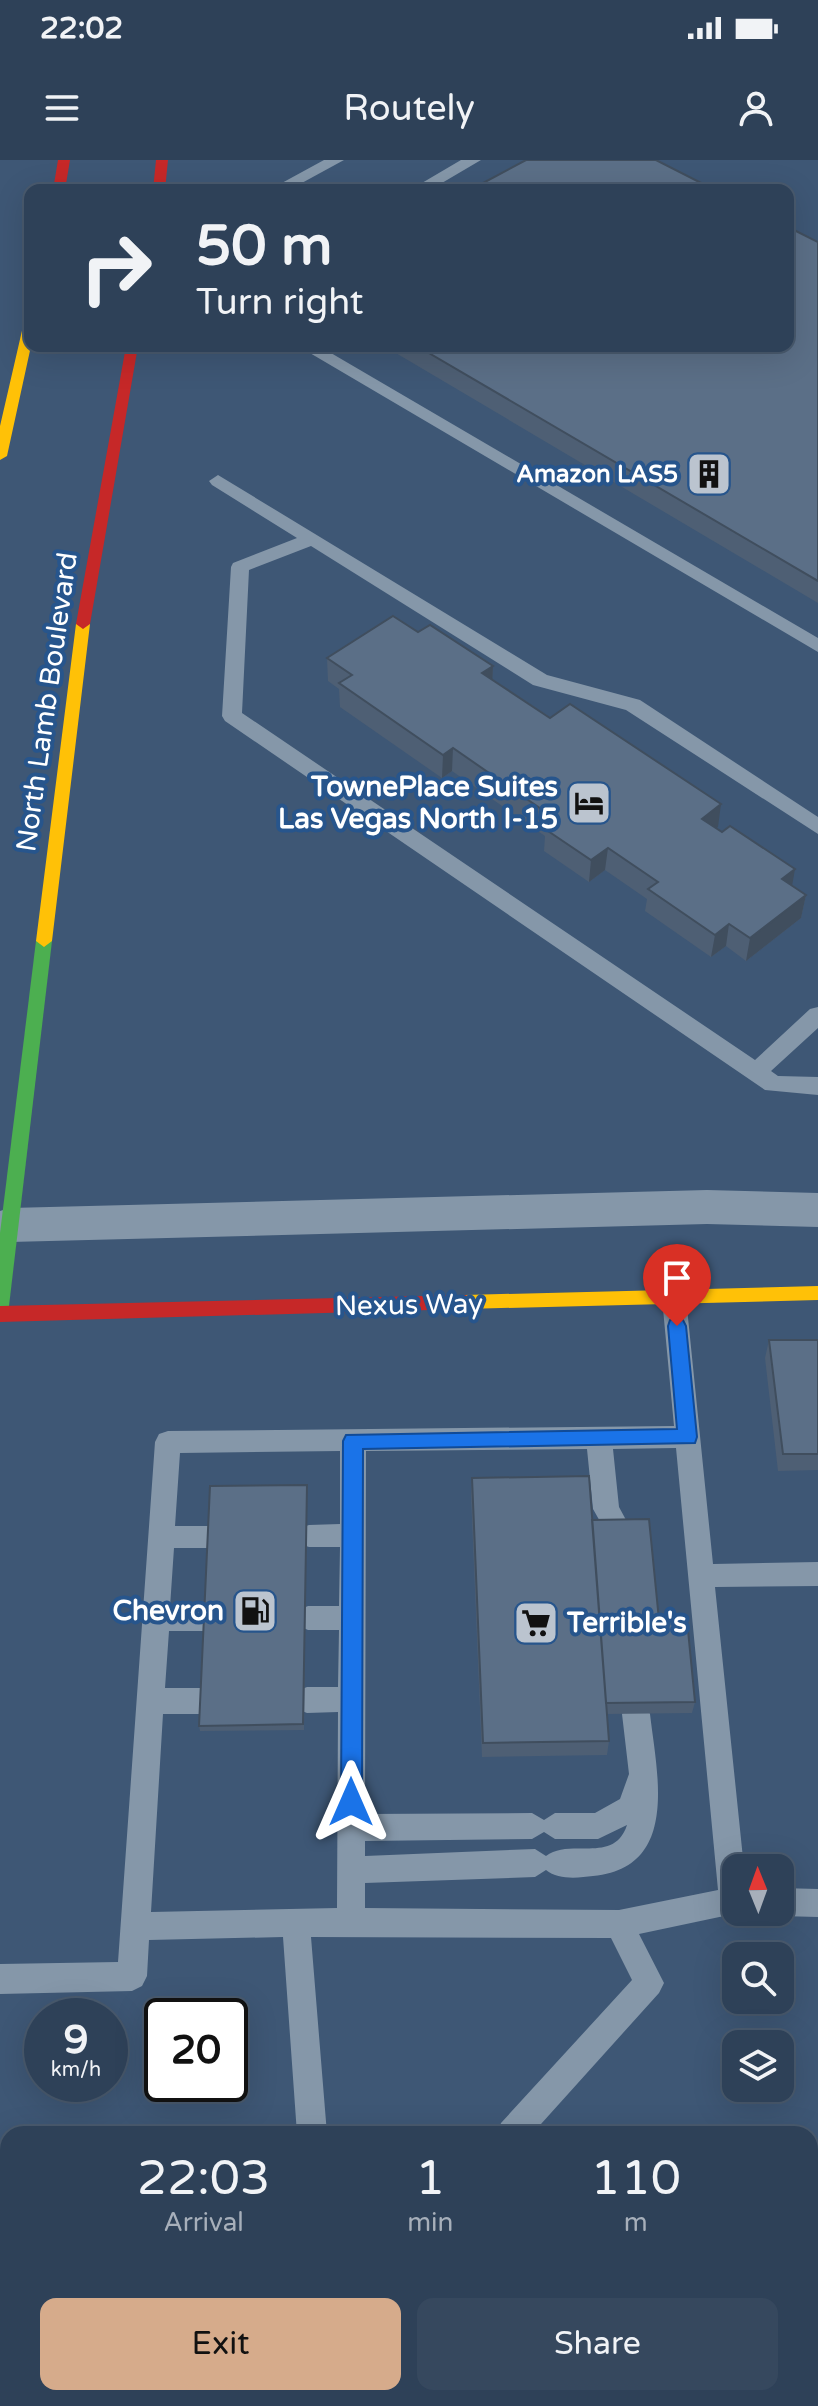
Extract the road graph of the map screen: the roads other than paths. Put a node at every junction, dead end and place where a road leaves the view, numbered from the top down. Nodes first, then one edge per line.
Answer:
1 (64, 160) edge
2 (162, 160) edge
3 (336, 160) edge
4 (473, 160) edge
5 (60, 184) edge
6 (160, 184) edge
7 (289, 184) edge
8 (429, 184) edge
9 (24, 349) edge
10 (131, 352) edge
11 (317, 352) edge
12 (0, 456) edge
13 (218, 481) dead end
14 (312, 539) junction
15 (818, 646) edge
16 (818, 827) edge
17 (818, 1015) edge
18 (756, 1072) junction
19 (818, 1086) edge
20 (818, 1210) edge
21 (5, 1225) edge
22 (818, 1293) edge
23 (674, 1298) junction
24 (0, 1306) edge
25 (0, 1314) edge
26 (688, 1437) junction
27 (599, 1438) junction
28 (353, 1441) junction
29 (619, 1531) edge
30 (353, 1535) junction
31 (309, 1536) edge
32 (162, 1537) junction
33 (210, 1537) edge
34 (818, 1574) edge
35 (701, 1576) junction
36 (308, 1618) edge
37 (352, 1618) junction
38 (157, 1619) junction
39 (207, 1619) edge
40 (352, 1699) junction
41 (307, 1700) edge
42 (151, 1701) junction
43 (204, 1701) edge
44 (636, 1714) edge
45 (641, 1779) junction
46 (351, 1828) junction
47 (729, 1854) edge
48 (351, 1870) junction
49 (794, 1902) edge
50 (722, 1903) edge
51 (818, 1903) edge
52 (351, 1922) junction
53 (619, 1924) junction
54 (296, 1925) junction
55 (135, 1926) junction
56 (0, 1979) edge
57 (311, 2126) edge
58 (519, 2126) edge

1 - 5 main road
2 - 6 main road
3 - 7 lane
4 - 8 lane
9 - 12 main road
10 - 21 main road, North Lamb Boulevard
11 - 15 lane
13 - 14 lane
14 - 16 lane
14 - 18 lane
17 - 18 lane
18 - 19 lane
20 - 21 street
21 - 24 main road, North Lamb Boulevard
22 - 23 main road, Nexus Way
23 - 25 main road, Nexus Way
23 - 26 lane
26 - 27 lane
26 - 35 lane
27 - 28 lane
27 - 29 lane
28 - 30 lane
28 - 32 lane
30 - 31 lane
30 - 37 lane
32 - 33 lane
32 - 38 lane
34 - 35 lane
35 - 47 lane
36 - 37 lane
37 - 40 lane
38 - 39 lane
38 - 42 lane
40 - 41 lane
40 - 46 lane
42 - 43 lane
42 - 55 lane
44 - 45 lane
45 - 46 lane
45 - 48 lane
46 - 48 lane
48 - 52 lane
49 - 51 lane
50 - 53 lane
52 - 53 lane
52 - 54 lane
53 - 58 lane
54 - 55 lane
54 - 57 lane
55 - 56 lane

